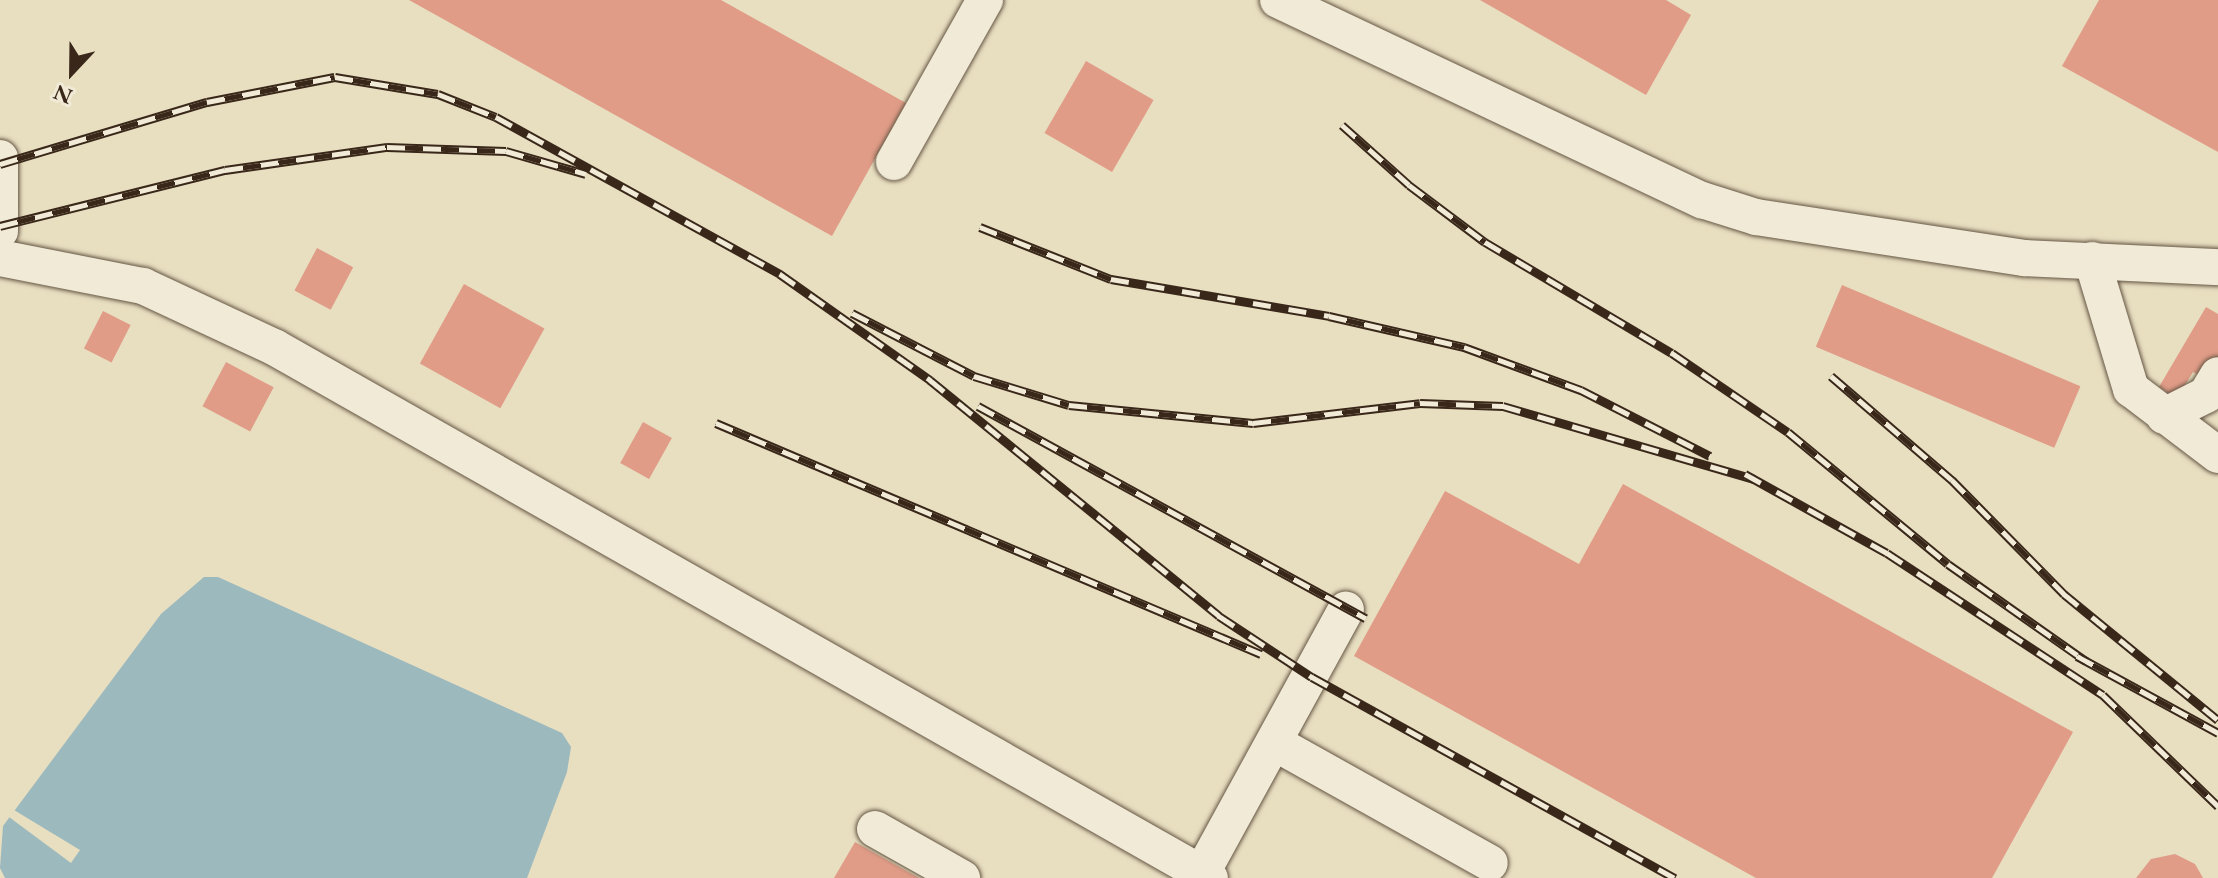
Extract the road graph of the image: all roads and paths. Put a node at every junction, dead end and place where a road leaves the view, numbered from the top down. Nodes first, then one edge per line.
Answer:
1 (985, 0) edge
2 (1278, 0) edge
3 (0, 158) edge
4 (894, 162) dead end
5 (0, 231) edge
6 (0, 258) edge
7 (2092, 260) junction
8 (2218, 267) edge
9 (2218, 375) edge
10 (2164, 416) junction
11 (2218, 455) edge
12 (1346, 610) dead end
13 (1275, 743) junction
14 (875, 829) dead end
15 (1490, 863) dead end
16 (1204, 876) edge
17 (962, 878) edge

1 - 4 lane
2 - 7 lane
3 - 5 lane
6 - 16 lane
7 - 8 lane
7 - 10 lane
9 - 10 lane
10 - 11 lane
12 - 13 lane
13 - 15 lane
13 - 16 lane
14 - 17 lane

